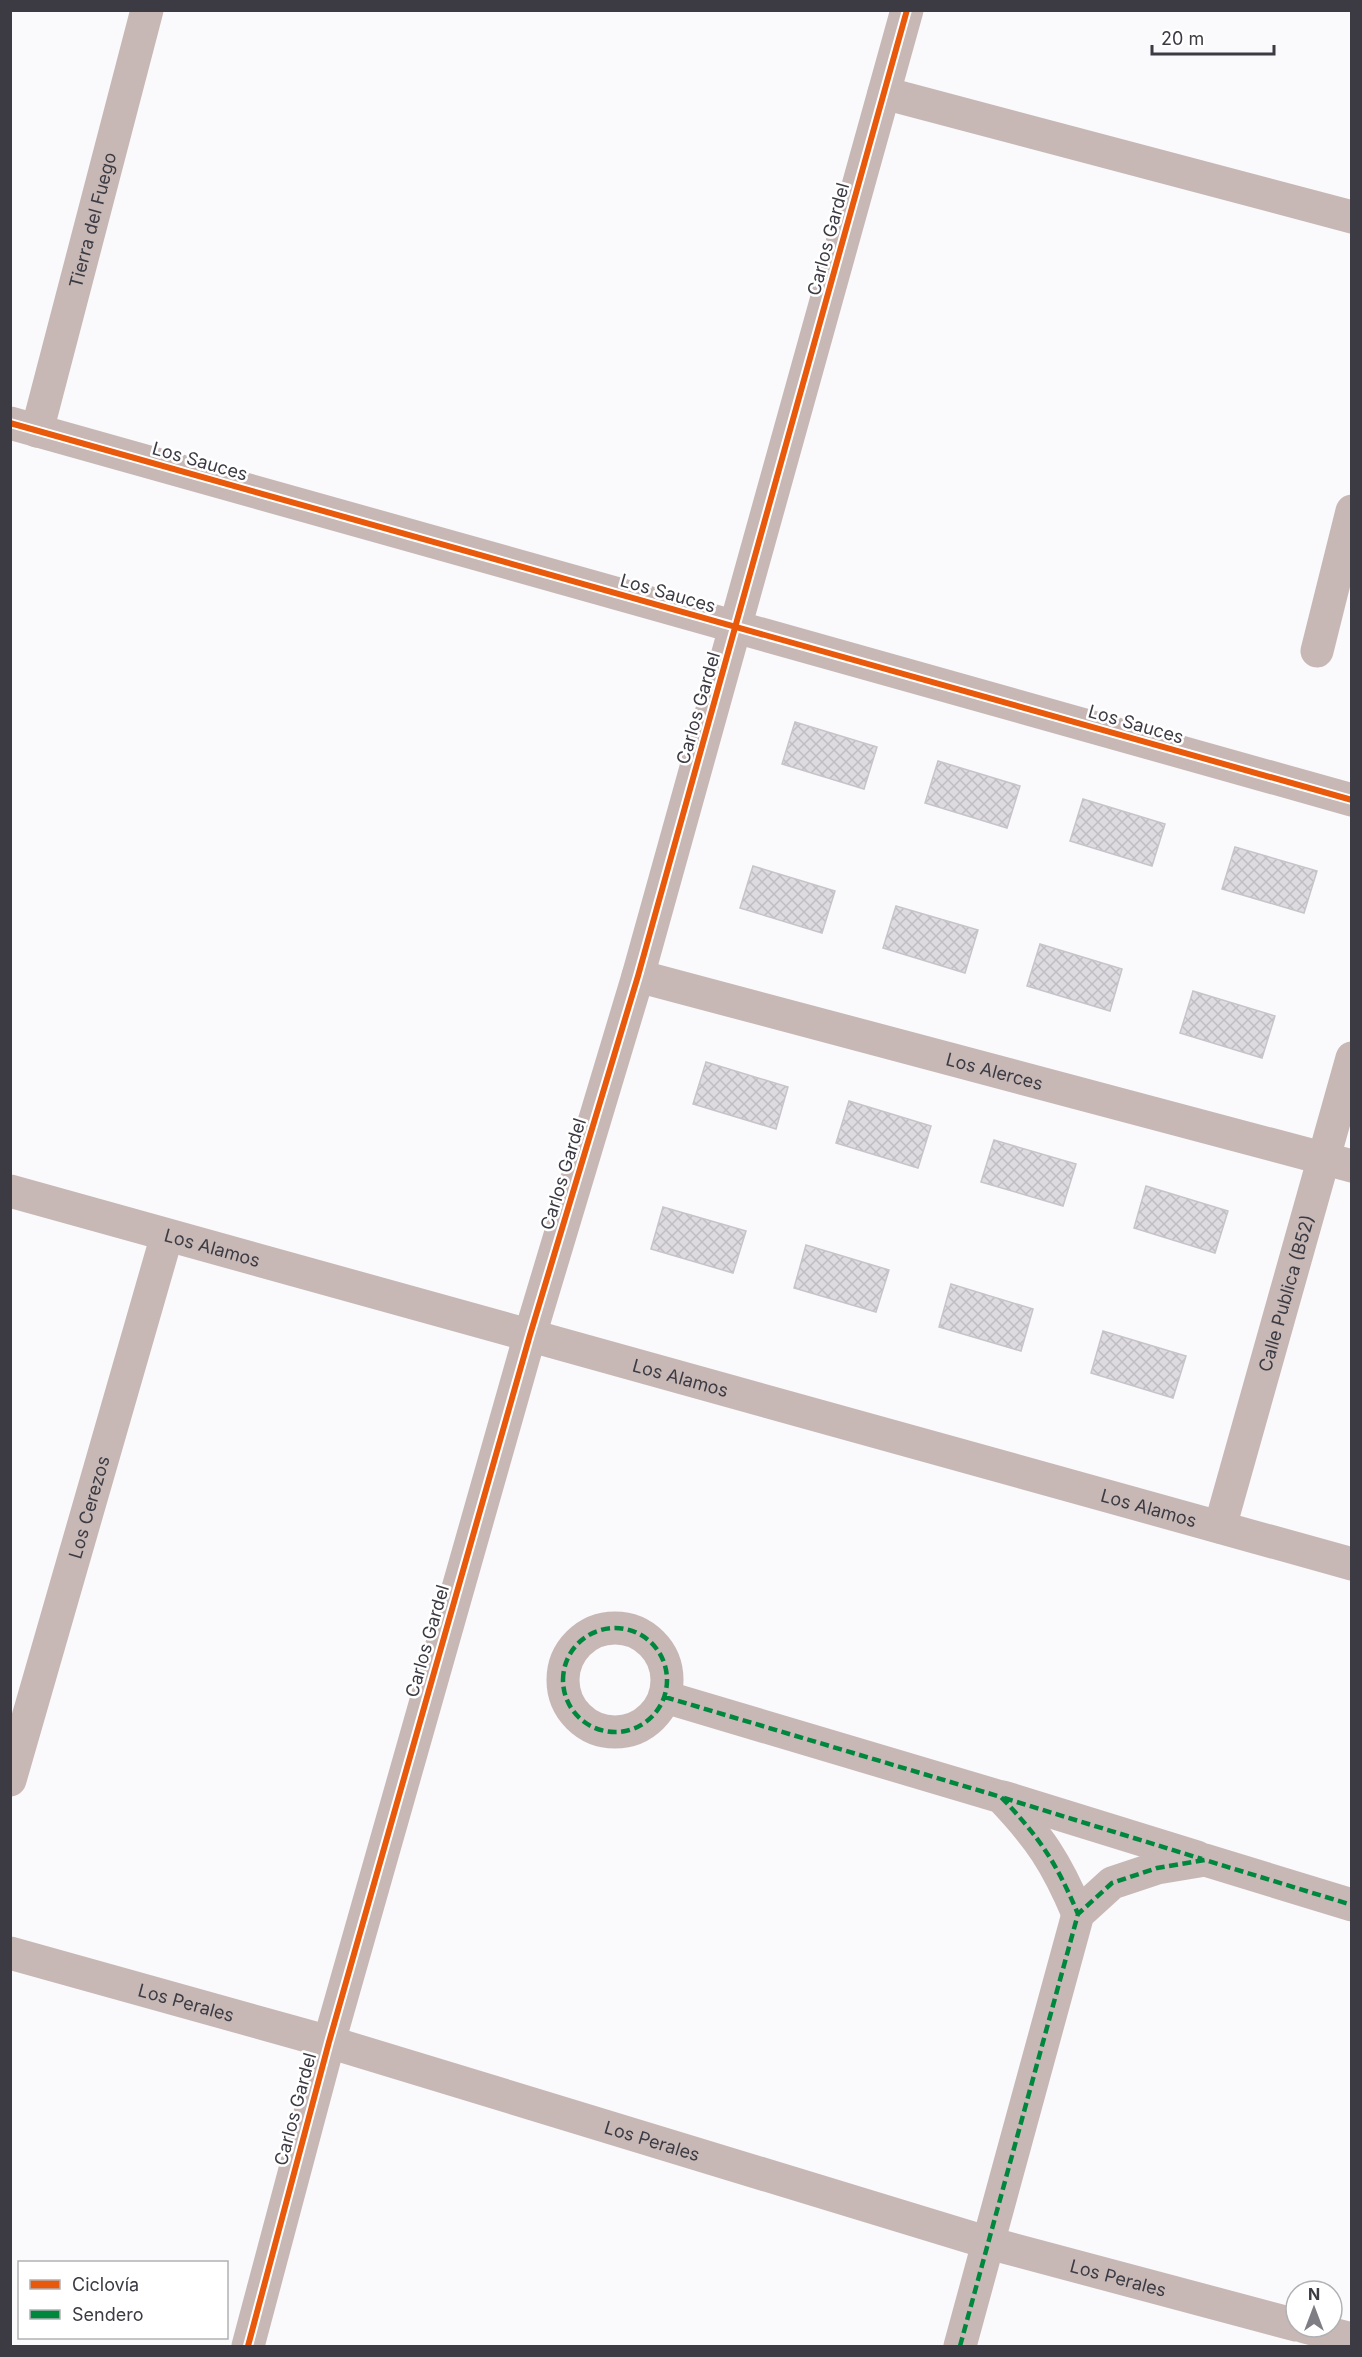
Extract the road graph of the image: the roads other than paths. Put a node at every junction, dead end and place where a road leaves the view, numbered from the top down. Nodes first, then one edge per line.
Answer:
1 (147, 10) edge
2 (907, 10) edge
3 (884, 93) junction
4 (1352, 217) edge
5 (24, 427) edge
6 (1352, 511) edge
7 (736, 627) junction
8 (1317, 651) dead end
9 (1352, 800) edge
10 (638, 976) junction
11 (1352, 1058) edge
12 (1337, 1162) edge
13 (10, 1191) edge
14 (167, 1235) junction
15 (530, 1335) junction
16 (1220, 1527) junction
17 (1352, 1564) edge
18 (665, 1697) dead end
19 (10, 1780) edge
20 (1001, 1797) junction
21 (1205, 1860) junction
22 (1352, 1905) edge
23 (1078, 1914) junction
24 (10, 1953) edge
25 (329, 2042) junction
26 (989, 2243) junction
27 (1284, 2322) edge
28 (248, 2346) edge
29 (960, 2346) edge

1 - 5 street, Tierra del Fuego
2 - 3 street, Carlos Gardel
3 - 4 street
3 - 7 street, Carlos Gardel
5 - 7 street, Los Sauces
6 - 8 street
7 - 9 street, Los Sauces
7 - 10 street, Carlos Gardel
10 - 12 street, Los Alerces
10 - 15 street, Carlos Gardel
11 - 12 street, Calle Publica (B52)
12 - 16 street, Calle Publica (B52)
13 - 14 street, Los Alamos
14 - 15 street, Los Alamos
14 - 19 street, Los Cerezos
15 - 16 street, Los Alamos
15 - 25 street, Carlos Gardel
16 - 17 street, Los Alamos
18 - 20 street
20 - 21 street
20 - 23 street
21 - 22 street
21 - 23 street
23 - 26 street
24 - 25 street, Los Perales
25 - 26 street, Los Perales
25 - 28 street, Carlos Gardel
26 - 27 street, Los Perales
26 - 29 street

